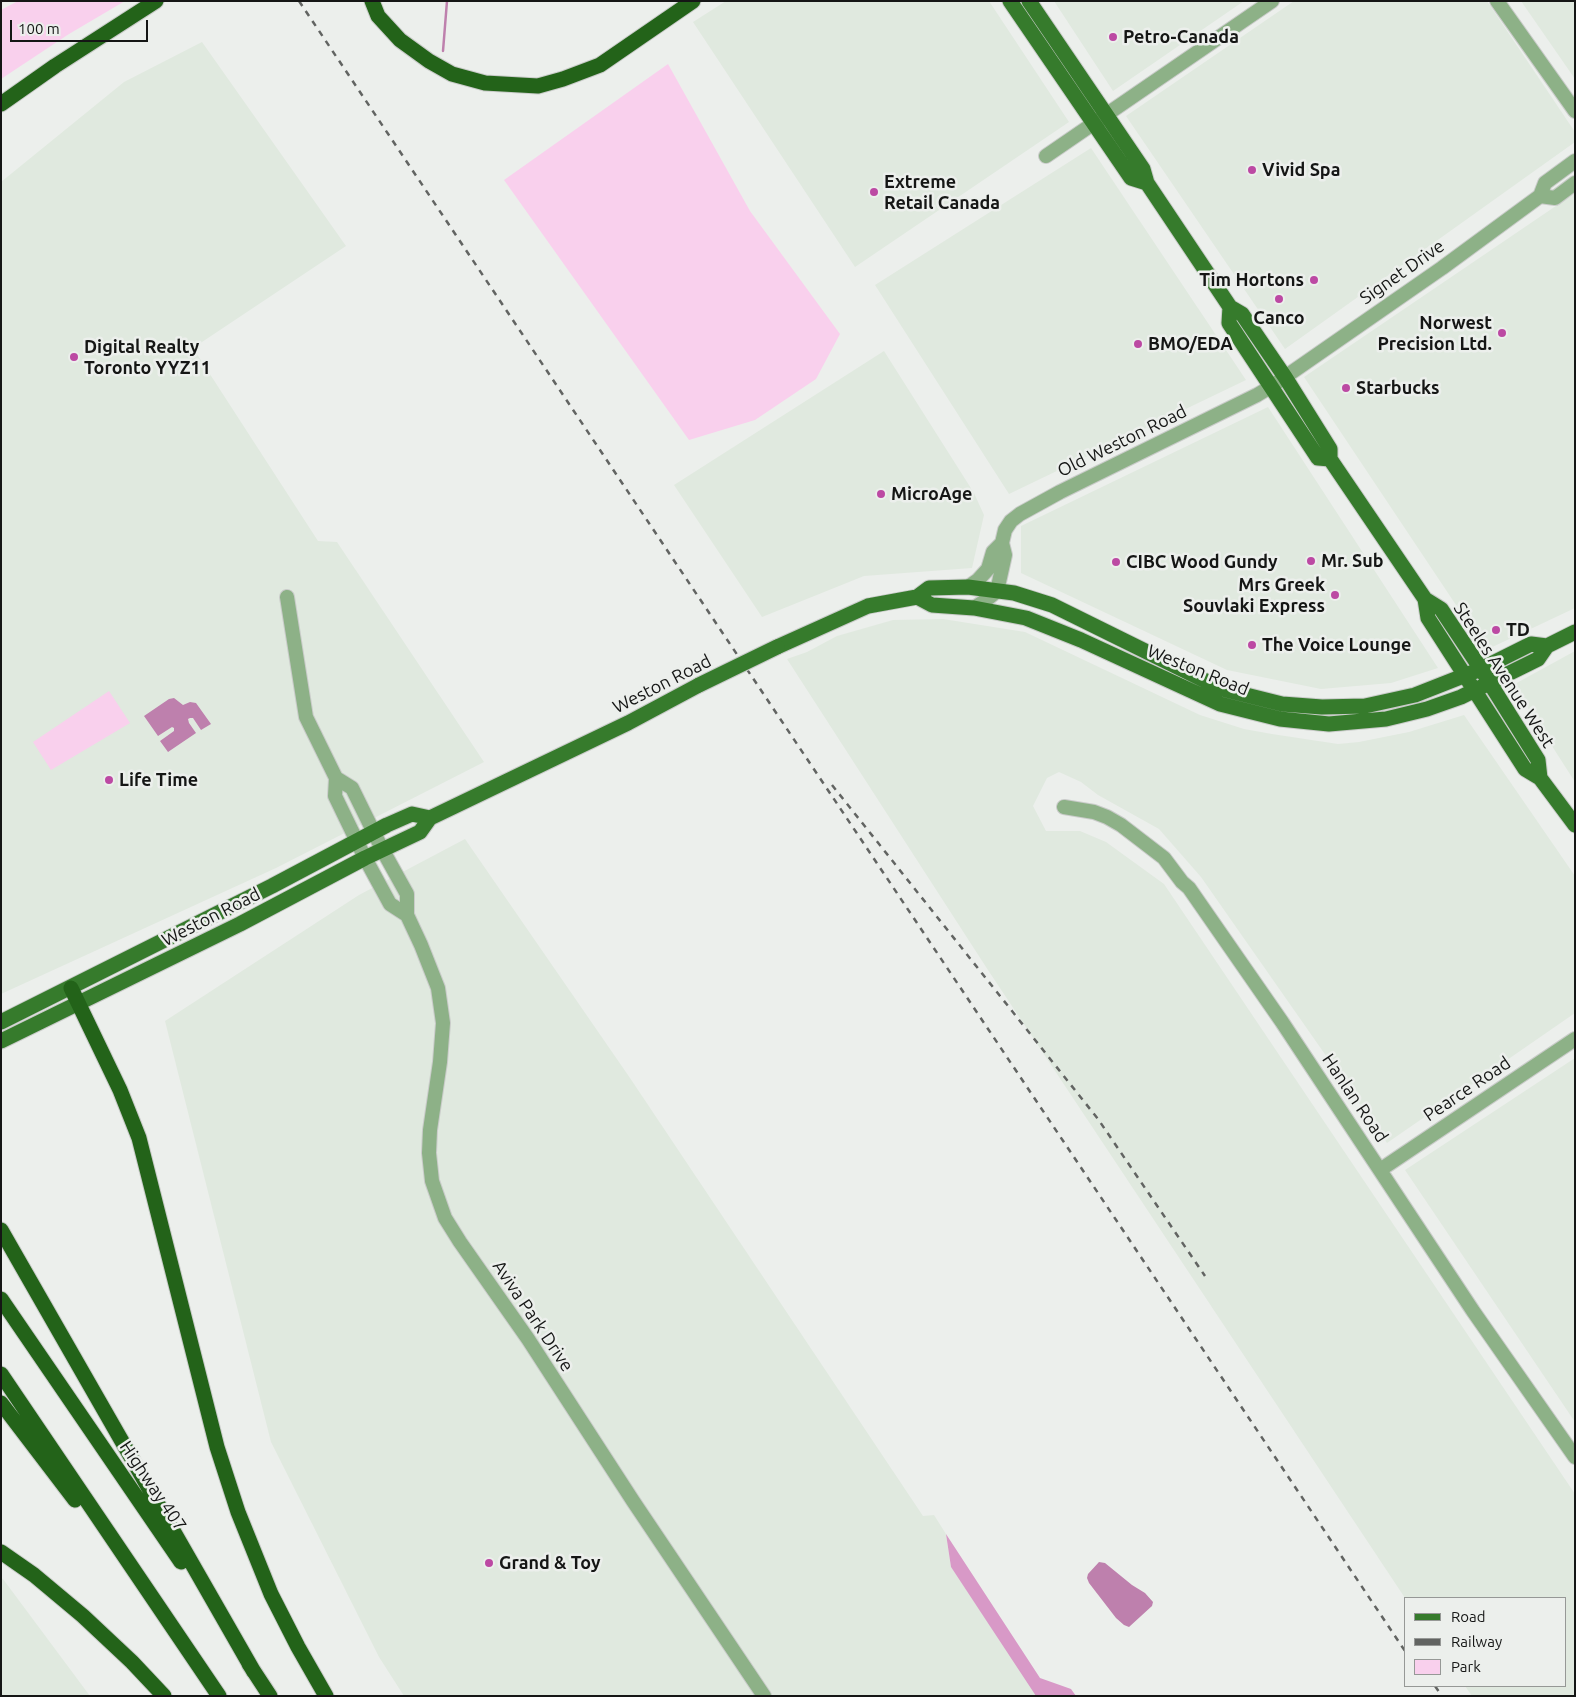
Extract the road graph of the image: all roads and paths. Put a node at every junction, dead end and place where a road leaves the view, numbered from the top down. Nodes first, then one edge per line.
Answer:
1 (156, 1) edge
2 (372, 1) edge
3 (694, 1) edge
4 (1010, 1) edge
5 (1029, 1) edge
6 (1272, 1) edge
7 (1497, 1) edge
8 (55, 66) junction
9 (1, 96) edge
10 (1, 104) edge
11 (1575, 111) edge
12 (1100, 119) junction
13 (1046, 156) dead end
14 (1575, 162) edge
15 (1575, 183) edge
16 (1540, 196) junction
17 (1230, 307) junction
18 (1285, 377) junction
19 (1272, 386) junction
20 (1330, 459) junction
21 (1002, 543) junction
22 (968, 587) junction
23 (997, 591) junction
24 (917, 597) junction
25 (287, 598) dead end
26 (1425, 599) junction
27 (974, 608) junction
28 (1575, 632) edge
29 (1547, 646) junction
30 (1481, 669) junction
31 (1466, 675) junction
32 (1490, 682) junction
33 (1475, 690) junction
34 (336, 778) junction
35 (1540, 778) junction
36 (1064, 807) dead end
37 (430, 818) junction
38 (1575, 825) edge
39 (374, 832) junction
40 (357, 840) junction
41 (382, 849) junction
42 (365, 858) junction
43 (407, 915) junction
44 (71, 988) junction
45 (78, 1003) junction
46 (1, 1022) edge
47 (1575, 1039) edge
48 (1, 1041) edge
49 (1380, 1170) junction
50 (1, 1230) edge
51 (1, 1299) edge
52 (1, 1374) edge
53 (1, 1404) edge
54 (1575, 1458) edge
55 (1, 1552) edge
56 (167, 1620) junction
57 (254, 1672) junction
58 (164, 1696) edge
59 (219, 1696) edge
60 (270, 1696) edge
61 (326, 1696) edge
62 (764, 1696) edge

1 - 8 highway
2 - 3 highway
4 - 12 main road, Steeles Avenue West
5 - 12 main road, Steeles Avenue West
6 - 12 street
7 - 11 street
8 - 9 highway
8 - 10 highway
12 - 13 street
12 - 17 main road, Steeles Avenue West
14 - 16 street, Signet Drive
15 - 16 street, Signet Drive
16 - 18 street, Signet Drive
17 - 18 main road, Steeles Avenue West
17 - 19 main road, Steeles Avenue West
18 - 19 street, Signet Drive
18 - 20 main road, Steeles Avenue West
19 - 20 main road, Steeles Avenue West
19 - 21 street, Old Weston Road
20 - 26 main road, Steeles Avenue West
21 - 22 street, Old Weston Road
21 - 23 street, Old Weston Road
22 - 23 main road, Weston Road
22 - 24 main road, Weston Road
23 - 27 street
23 - 31 main road, Weston Road
24 - 27 main road, Weston Road
24 - 37 main road, Weston Road, bridge
25 - 34 street
26 - 30 main road, Steeles Avenue West
26 - 31 main road, Steeles Avenue West
27 - 33 main road, Weston Road
28 - 29 main road, Weston Road
29 - 30 main road, Weston Road
29 - 32 main road, Weston Road
30 - 31 main road, Weston Road
30 - 32 main road, Steeles Avenue West
31 - 33 main road, Steeles Avenue West
32 - 33 main road, Weston Road
32 - 35 main road, Steeles Avenue West
33 - 35 main road, Steeles Avenue West
34 - 39 street, Aviva Park Drive
34 - 40 street, Aviva Park Drive
35 - 38 main road, Steeles Avenue West
36 - 49 street, Hanlan Road
37 - 39 main road, Weston Road
37 - 41 main road, Weston Road
39 - 40 main road, Weston Road
39 - 41 street, Aviva Park Drive
40 - 42 street, Aviva Park Drive
40 - 44 main road, Weston Road
41 - 42 main road, Weston Road
41 - 43 street, Aviva Park Drive
42 - 43 street, Aviva Park Drive
42 - 45 main road, Weston Road
43 - 62 street, Aviva Park Drive
44 - 45 highway
44 - 46 main road, Weston Road
45 - 48 main road, Weston Road
45 - 61 highway
47 - 49 street, Pearce Road
49 - 54 street, Hanlan Road
50 - 57 highway
51 - 57 highway, Highway 407
52 - 56 highway
53 - 56 highway
55 - 58 highway
56 - 59 highway
57 - 60 highway, Highway 407

